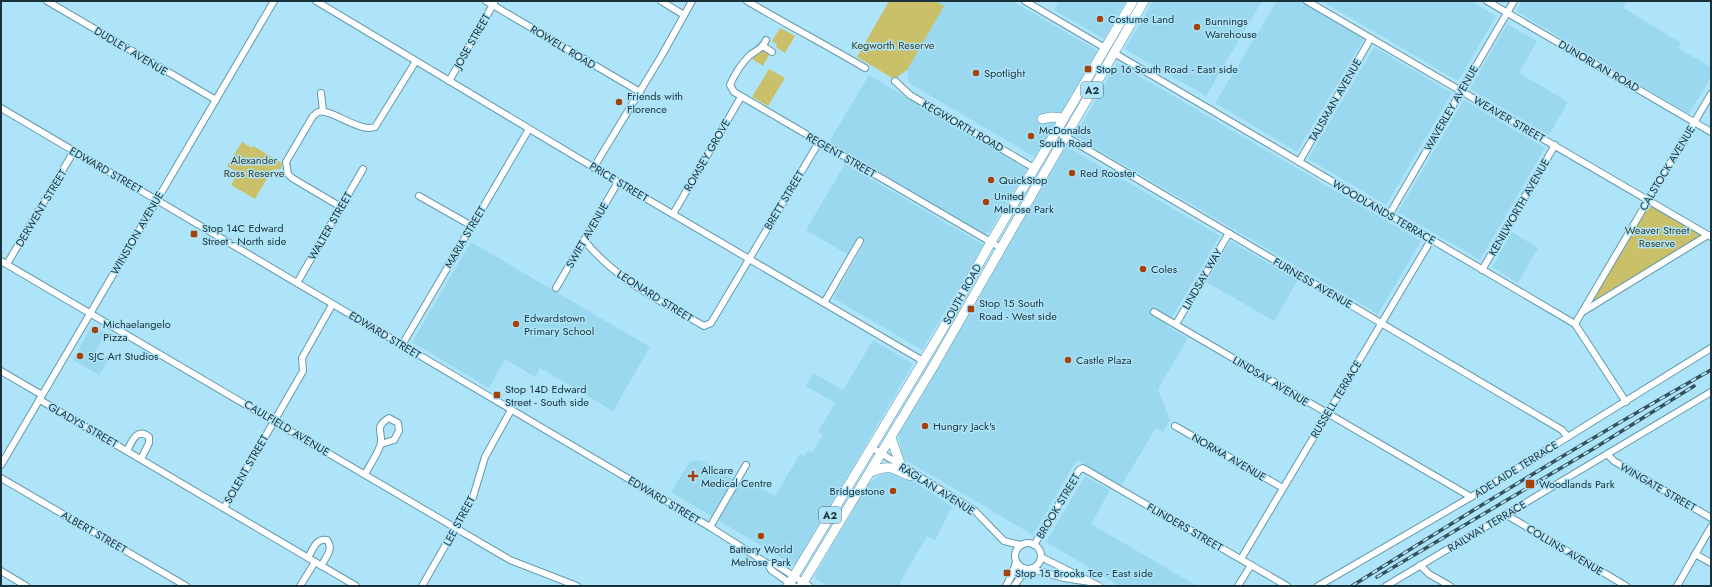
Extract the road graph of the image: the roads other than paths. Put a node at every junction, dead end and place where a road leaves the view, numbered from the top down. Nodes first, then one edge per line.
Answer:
1 (47, 1) edge
2 (316, 1) edge
3 (486, 1) edge
4 (661, 1) edge
5 (692, 1) edge
6 (747, 1) edge
7 (1025, 1) edge
8 (1134, 1) edge
9 (1144, 1) edge
10 (1307, 1) edge
11 (1487, 1) edge
12 (1514, 1) edge
13 (272, 2) edge
14 (494, 3) edge
15 (1507, 13) junction
16 (684, 15) junction
17 (1371, 38) junction
18 (766, 40) dead end
19 (763, 46) junction
20 (1105, 48) junction
21 (772, 52) dead end
22 (1114, 53) junction
23 (416, 61) junction
24 (865, 68) dead end
25 (449, 81) junction
26 (895, 81) dead end
27 (1461, 91) junction
28 (640, 92) junction
29 (321, 93) dead end
30 (1711, 94) edge
31 (742, 96) junction
32 (216, 100) junction
33 (1, 108) edge
34 (323, 112) junction
35 (1064, 118) junction
36 (1042, 119) dead end
37 (1694, 122) junction
38 (529, 129) junction
39 (1056, 131) junction
40 (1711, 132) edge
41 (1065, 137) junction
42 (819, 142) junction
43 (1555, 145) junction
44 (74, 151) junction
45 (1299, 162) junction
46 (594, 168) junction
47 (1034, 168) junction
48 (363, 170) dead end
49 (618, 182) junction
50 (419, 196) dead end
51 (157, 200) junction
52 (1648, 200) junction
53 (341, 207) junction
54 (673, 214) junction
55 (1390, 215) junction
56 (472, 226) junction
57 (1229, 233) junction
58 (1709, 236) edge
59 (584, 240) junction
60 (1431, 240) junction
61 (860, 241) dead end
62 (991, 242) junction
63 (1001, 248) junction
64 (750, 259) junction
65 (4, 262) edge
66 (1482, 270) junction
67 (297, 283) junction
68 (556, 288) dead end
69 (824, 303) junction
70 (332, 304) junction
71 (1154, 312) dead end
72 (1582, 312) junction
73 (90, 313) junction
74 (1382, 323) junction
75 (1176, 324) junction
76 (1575, 324) junction
77 (402, 346) junction
78 (1711, 348) edge
79 (923, 361) junction
80 (1, 371) edge
81 (1711, 392) edge
82 (41, 397) junction
83 (1626, 402) junction
84 (511, 410) junction
85 (1328, 414) junction
86 (274, 420) junction
87 (1175, 426) dead end
88 (1568, 437) junction
89 (891, 438) junction
90 (381, 444) dead end
91 (871, 447) junction
92 (126, 451) junction
93 (881, 454) junction
94 (1607, 454) junction
95 (141, 459) junction
96 (1, 465) edge
97 (746, 465) dead end
98 (901, 466) junction
99 (1083, 468) joint
100 (871, 472) junction
101 (365, 474) junction
102 (917, 476) junction
103 (1, 478) edge
104 (1284, 488) junction
105 (1471, 497) junction
106 (224, 508) junction
107 (1504, 514) junction
108 (1711, 518) edge
109 (710, 526) junction
110 (1711, 527) edge
111 (456, 529) junction
112 (1021, 545) junction
113 (1034, 545) junction
114 (1695, 554) junction
115 (1041, 557) junction
116 (308, 558) junction
117 (1241, 559) junction
118 (314, 562) junction
119 (1016, 562) junction
120 (1711, 563) edge
121 (1251, 565) junction
122 (1420, 565) junction
123 (321, 566) junction
124 (1030, 569) junction
125 (1, 571) edge
126 (1091, 582) junction
127 (791, 583) edge
128 (805, 585) edge
129 (26, 586) edge
130 (186, 586) edge
131 (300, 586) edge
132 (356, 586) edge
133 (422, 586) edge
134 (577, 586) edge
135 (1006, 586) edge
136 (1014, 586) edge
137 (1099, 586) edge
138 (1238, 586) edge
139 (1287, 586) edge
140 (1318, 586) edge
141 (1386, 586) edge
142 (1450, 586) edge
143 (1626, 586) edge
144 (1676, 586) edge

1 - 32 street, DUDLEY AVENUE
2 - 23 street, PRICE STREET
3 - 14 street, ROWELL ROAD
4 - 16 street
5 - 16 street
6 - 24 street
7 - 20 street
8 - 20 highway, SOUTH ROAD / A2
9 - 22 highway, SOUTH ROAD / A2
10 - 17 street, WEAVER STREET
11 - 15 street, DUNORLAN ROAD
12 - 15 street, WAVERLEY AVENUE
13 - 32 street, WINSTON AVENUE
14 - 25 street, JOSE STREET
14 - 28 street, ROWELL ROAD
15 - 27 street, WAVERLEY AVENUE
15 - 37 street, DUNORLAN ROAD
16 - 28 street
17 - 27 street, WEAVER STREET
17 - 45 street, TALISMAN AVENUE
18 - 19 street, REGENT STREET
19 - 21 street
19 - 31 street, REGENT STREET
20 - 35 highway, SOUTH ROAD / A2
22 - 41 highway, SOUTH ROAD / A2
22 - 45 street, WOODLANDS TERRACE
23 - 25 street, PRICE STREET
23 - 34 street
25 - 38 street, PRICE STREET
26 - 47 street, KEGWORTH ROAD
27 - 43 street, WEAVER STREET
27 - 55 street, WAVERLEY AVENUE
28 - 46 street
29 - 34 street
30 - 37 street, CALSTOCK AVENUE
31 - 42 street, REGENT STREET
31 - 54 street, ROMSEY GROVE
32 - 51 street, WINSTON AVENUE
33 - 44 street, EDWARD STREET
34 - 53 street
35 - 36 highway
35 - 39 highway, SOUTH ROAD / A2
37 - 40 street, DUNORLAN ROAD
37 - 52 street, CALSTOCK AVENUE
38 - 46 street, PRICE STREET
38 - 56 street, MARIA STREET
39 - 41 street, FURNESS AVENUE
39 - 47 highway, SOUTH ROAD / A2
41 - 57 street, FURNESS AVENUE
41 - 63 highway, SOUTH ROAD / A2
42 - 62 street, REGENT STREET
42 - 64 street, BRETT STREET
43 - 52 street, WEAVER STREET
43 - 66 street, KENILWORTH AVENUE
44 - 51 street, EDWARD STREET
44 - 65 street, DERWENT STREET
45 - 55 street, WOODLANDS TERRACE
46 - 49 street, PRICE STREET
47 - 62 highway, SOUTH ROAD / A2
48 - 53 street, WALTER STREET
49 - 54 street, PRICE STREET
49 - 59 street, SWIFT AVENUE
50 - 56 street
51 - 67 street, EDWARD STREET
51 - 73 street, WINSTON AVENUE
52 - 58 street, WEAVER STREET
52 - 72 street, CALSTOCK AVENUE
53 - 67 street, WALTER STREET
54 - 64 street, PRICE STREET
55 - 60 street, WOODLANDS TERRACE
56 - 77 street, MARIA STREET
57 - 74 street, FURNESS AVENUE
57 - 75 street, LINDSAY WAY
58 - 72 street
59 - 64 street, LEONARD STREET
59 - 68 street, SWIFT AVENUE
60 - 66 street, WOODLANDS TERRACE
60 - 74 street, RUSSELL TERRACE
61 - 69 street
62 - 63 street, REGENT STREET
62 - 79 highway, SOUTH ROAD / A2
63 - 89 highway, SOUTH ROAD / A2
64 - 69 street, PRICE STREET
65 - 73 street, CAULFIELD AVENUE
66 - 76 street, WOODLANDS TERRACE
67 - 70 street, EDWARD STREET
69 - 79 street, PRICE STREET
70 - 77 street, EDWARD STREET
70 - 86 street, SOLENT STREET
71 - 75 street, LINDSAY AVENUE
72 - 76 street, CALSTOCK AVENUE
73 - 82 street, WINSTON AVENUE
73 - 86 street, CAULFIELD AVENUE
74 - 85 street, RUSSELL TERRACE
74 - 88 street, FURNESS AVENUE
75 - 85 street, LINDSAY AVENUE
76 - 83 street, WOODLANDS TERRACE
77 - 84 street, EDWARD STREET
78 - 83 street, ADELAIDE TERRACE
79 - 91 highway, SOUTH ROAD / A2
80 - 82 street, GLADYS STREET
81 - 94 street, RAILWAY TERRACE
82 - 92 street, GLADYS STREET
82 - 96 street, WINSTON AVENUE
83 - 88 street, ADELAIDE TERRACE
84 - 109 street, EDWARD STREET
84 - 111 street, LEE STREET
85 - 104 street, RUSSELL TERRACE
85 - 105 street, LINDSAY AVENUE
86 - 101 street, CAULFIELD AVENUE
86 - 106 street, SOLENT STREET
87 - 104 street, NORMA AVENUE
88 - 105 street, ADELAIDE TERRACE
89 - 93 highway, SOUTH ROAD / A2
89 - 98 highway
90 - 101 street
91 - 93 street, RAGLAN AVENUE
91 - 127 highway, SOUTH ROAD / A2
92 - 95 street, GLADYS STREET
92 - 95 street, GLADYS STREET
93 - 98 street, RAGLAN AVENUE
93 - 100 highway, SOUTH ROAD / A2
94 - 107 street, RAILWAY TERRACE
94 - 108 street, WINGATE STREET
95 - 106 street, GLADYS STREET
97 - 109 street
98 - 102 street, RAGLAN AVENUE
99 - 113 street, BROOK STREET
99 - 117 street, FLINDERS STREET
100 - 102 highway
100 - 128 highway, SOUTH ROAD / A2
101 - 111 street, CAULFIELD AVENUE
102 - 112 street, RAGLAN AVENUE
103 - 130 street, ALBERT STREET
104 - 117 street, RUSSELL TERRACE
105 - 140 street, ADELAIDE TERRACE
106 - 116 street, GLADYS STREET
107 - 122 street, RAILWAY TERRACE
107 - 143 street, COLLINS AVENUE
109 - 127 street, EDWARD STREET
110 - 114 street
111 - 133 street, LEE STREET
111 - 134 street, CAULFIELD AVENUE
112 - 113 street
112 - 119 street
113 - 115 street
114 - 120 street
114 - 144 street
115 - 124 street
115 - 126 street
116 - 118 street, GLADYS STREET
116 - 123 street
117 - 121 street, FLINDERS STREET
118 - 123 street, GLADYS STREET
118 - 131 street
119 - 124 street
119 - 135 street
121 - 138 street
121 - 139 street, FLINDERS STREET
122 - 141 street, RAILWAY TERRACE
122 - 142 street
123 - 132 street, GLADYS STREET
124 - 126 street
124 - 136 street
125 - 129 street
126 - 137 street
127 - 128 street, EDWARD STREET

